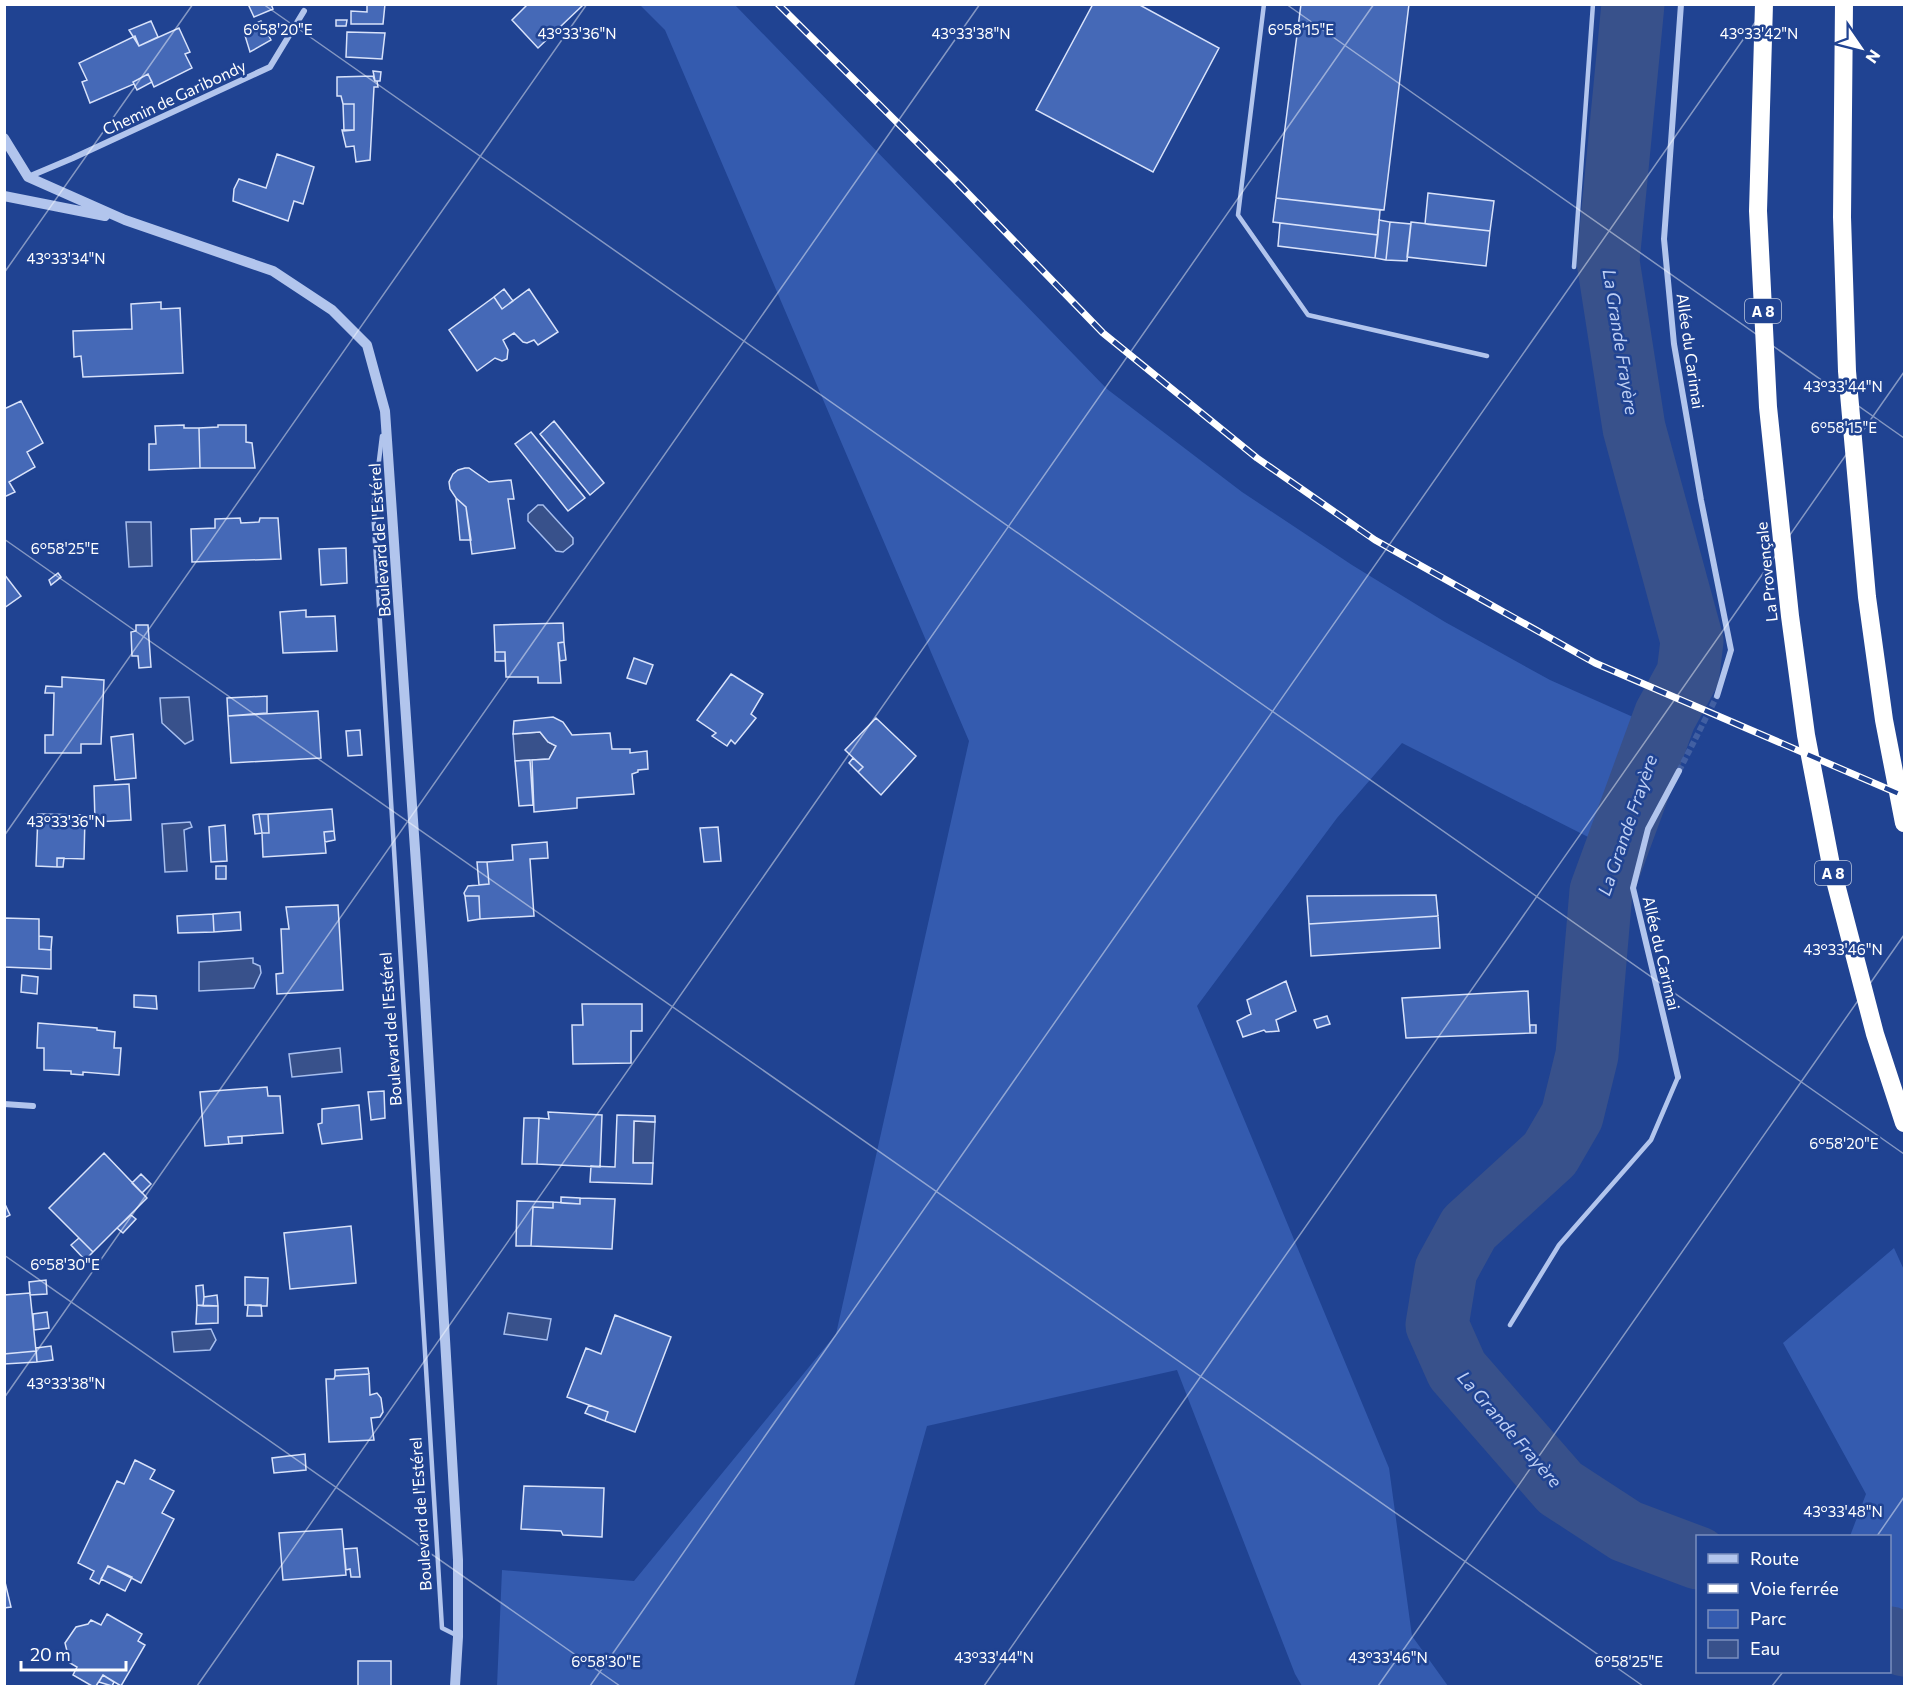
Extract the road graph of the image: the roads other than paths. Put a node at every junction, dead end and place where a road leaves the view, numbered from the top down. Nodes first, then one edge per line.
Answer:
1 (1264, 4) edge
2 (1593, 4) edge
3 (1681, 4) edge
4 (1764, 4) edge
5 (1844, 4) edge
6 (304, 11) dead end
7 (4, 138) edge
8 (28, 177) junction
9 (4, 196) edge
10 (125, 220) junction
11 (1574, 267) dead end
12 (1486, 356) dead end
13 (385, 411) junction
14 (1717, 696) tunnel mouth
15 (1679, 771) tunnel mouth
16 (1905, 823) edge
17 (1678, 1077) joint
18 (4, 1104) edge
19 (33, 1106) dead end
20 (1905, 1123) edge
21 (1510, 1325) dead end
22 (458, 1636) junction
23 (455, 1686) edge

1 - 12 lane
2 - 11 lane
3 - 14 street, Allée du Carimai
4 - 20 highway, La Provençale / A 8
5 - 16 highway
6 - 8 street, Chemin de Garibondy
7 - 8 street
8 - 10 street, Boulevard de l'Estérel
9 - 10 street, Boulevard de l'Estérel
10 - 13 street, Boulevard de l'Estérel
13 - 22 street, Boulevard de l'Estérel
13 - 22 lane, Boulevard de l'Estérel
15 - 17 street, Allée du Carimai
17 - 21 lane
18 - 19 street
22 - 23 street, Boulevard de l'Estérel

